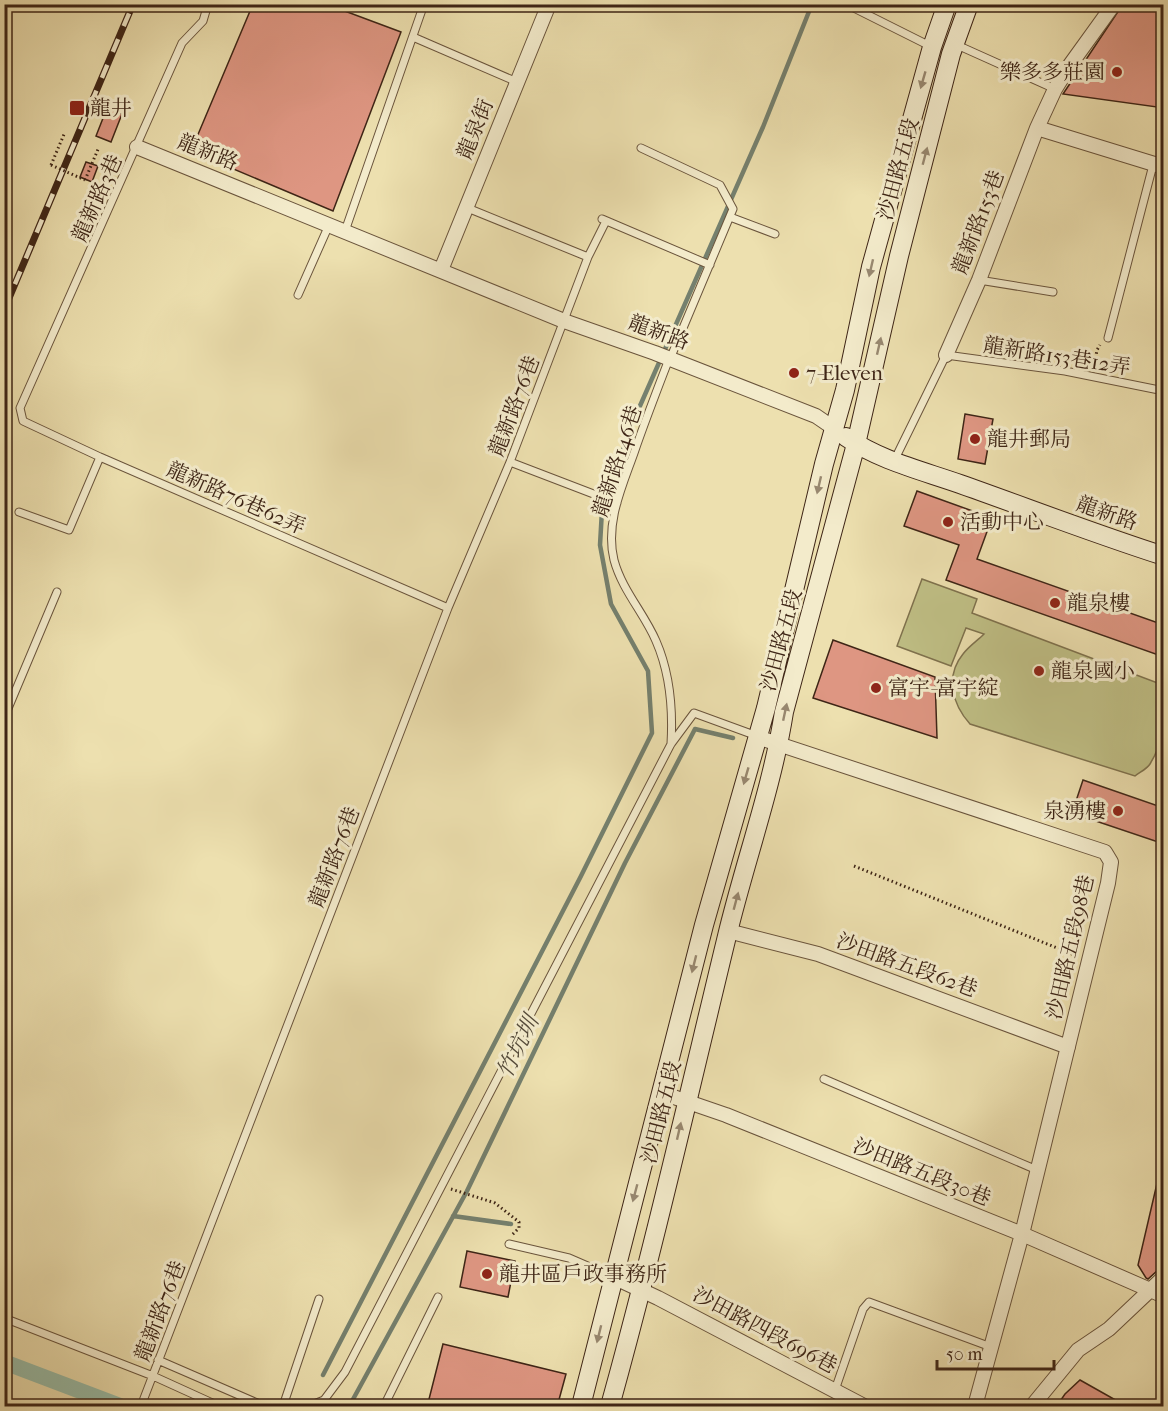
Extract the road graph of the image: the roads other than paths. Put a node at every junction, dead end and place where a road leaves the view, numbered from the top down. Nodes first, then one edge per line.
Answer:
1 (208, 4) edge
2 (424, 4) edge
3 (549, 4) edge
4 (846, 4) edge
5 (947, 4) edge
6 (969, 4) edge
7 (1114, 4) edge
8 (413, 37) junction
9 (934, 42) junction
10 (955, 44) junction
11 (517, 82) junction
12 (1055, 89) junction
13 (1038, 128) junction
14 (137, 147) junction
15 (640, 148) dead end
16 (1158, 166) edge
17 (465, 207) junction
18 (732, 213) junction
19 (329, 225) junction
20 (345, 231) junction
21 (775, 234) dead end
22 (588, 257) junction
23 (709, 265) junction
24 (441, 270) junction
25 (979, 280) junction
26 (1053, 292) dead end
27 (298, 295) dead end
28 (564, 321) junction
29 (1108, 338) road end
30 (946, 355) junction
31 (670, 359) junction
32 (1164, 391) edge
33 (20, 408) joint
34 (835, 429) junction
35 (856, 444) junction
36 (100, 457) junction
37 (510, 462) junction
38 (893, 463) junction
39 (615, 502) junction
40 (19, 512) dead end
41 (1164, 556) edge
42 (57, 592) dead end
43 (448, 608) junction
44 (4, 718) edge
45 (757, 737) junction
46 (671, 744) junction
47 (779, 744) junction
48 (728, 931) junction
49 (1068, 1047) junction
50 (825, 1079) dead end
51 (662, 1093) junction
52 (687, 1101) junction
53 (1038, 1170) junction
54 (1022, 1234) junction
55 (509, 1244) road end
56 (613, 1277) junction
57 (1164, 1277) edge
58 (642, 1290) junction
59 (1150, 1290) junction
60 (1164, 1296) edge
61 (438, 1297) dead end
62 (319, 1299) dead end
63 (4, 1318) edge
64 (991, 1347) junction
65 (158, 1360) junction
66 (589, 1373) junction
67 (153, 1376) junction
68 (618, 1379) junction
69 (835, 1390) junction
70 (141, 1407) edge
71 (219, 1407) edge
72 (264, 1407) edge
73 (283, 1407) edge
74 (309, 1407) edge
75 (384, 1407) edge
76 (581, 1407) edge
77 (610, 1407) edge
78 (864, 1407) edge
79 (975, 1407) edge
80 (1032, 1407) edge

1 - 14 lane, 龍新路3巷
2 - 8 lane
3 - 11 street, 龍泉街
4 - 9 lane
5 - 9 street, 沙田路五段
6 - 10 street, 沙田路五段
7 - 12 street, 龍新路153巷
8 - 11 lane
8 - 20 lane
9 - 10 street
9 -> 34 street, 沙田路五段
10 - 12 lane
35 -> 10 street, 沙田路五段
11 - 17 street, 龍泉街
12 - 13 street, 龍新路153巷
13 - 16 street
13 - 25 street, 龍新路153巷
14 - 19 street, 龍新路
14 - 33 lane, 龍新路3巷
15 - 18 lane
16 - 29 lane
17 - 22 lane
17 - 24 street, 龍泉街
18 - 21 lane
18 - 23 lane, 龍新路146巷
19 - 20 street, 龍新路
19 - 27 lane
20 - 24 street, 龍新路
22 - 23 lane, 龍新路76巷
22 - 28 lane, 龍新路76巷
23 - 31 lane, 龍新路146巷
24 - 28 street, 龍新路
25 - 26 lane
25 - 30 street, 龍新路153巷
28 - 31 street, 龍新路
28 - 37 lane, 龍新路76巷
30 - 32 lane, 龍新路153巷12弄
30 - 38 lane, 龍新路153巷
31 - 34 street, 龍新路
31 - 39 lane, 龍新路146巷
33 - 36 lane, 龍新路76巷62弄
34 - 35 street, 龍新路
34 -> 45 street, 沙田路五段
35 - 38 street, 龍新路
47 -> 35 street, 沙田路五段
36 - 40 lane
36 - 43 lane, 龍新路76巷62弄
37 - 39 lane
37 - 43 lane, 龍新路76巷
38 - 41 street, 龍新路
39 - 46 lane, 龍新路146巷
42 - 44 lane
43 - 65 lane, 龍新路76巷
45 - 46 lane
45 - 47 street, 沙田路五段98巷
45 -> 51 street, 沙田路五段
46 - 74 lane
48 -> 47 street, 沙田路五段
47 - 49 street, 沙田路五段98巷
48 - 49 street, 沙田路五段62巷
48 - 52 street, 沙田路五段
49 - 53 street, 沙田路五段98巷
50 - 53 lane
51 - 52 street, 沙田路五段30巷
51 -> 56 street, 沙田路五段
52 - 54 street, 沙田路五段30巷
58 -> 52 street, 沙田路五段
53 - 54 street, 沙田路五段98巷
54 - 59 street, 沙田路五段30巷
54 - 64 street, 沙田路五段98巷
55 - 56 lane
56 - 58 street, 沙田路四段696巷
56 -> 66 street, 沙田路五段
57 - 59 street
58 - 68 street, 沙田路五段
58 - 69 street, 沙田路四段696巷
59 - 60 street, 沙田路五段30巷
59 - 80 street
61 - 75 lane
62 - 73 lane
63 - 67 lane
64 - 69 lane
64 - 79 street, 沙田路五段98巷
65 - 67 lane, 龍新路76巷
65 - 72 lane
66 - 68 street
66 - 76 street, 沙田路五段
67 - 70 lane, 龍新路76巷
67 - 71 lane
68 - 77 street, 沙田路五段
69 - 78 street, 沙田路四段696巷

